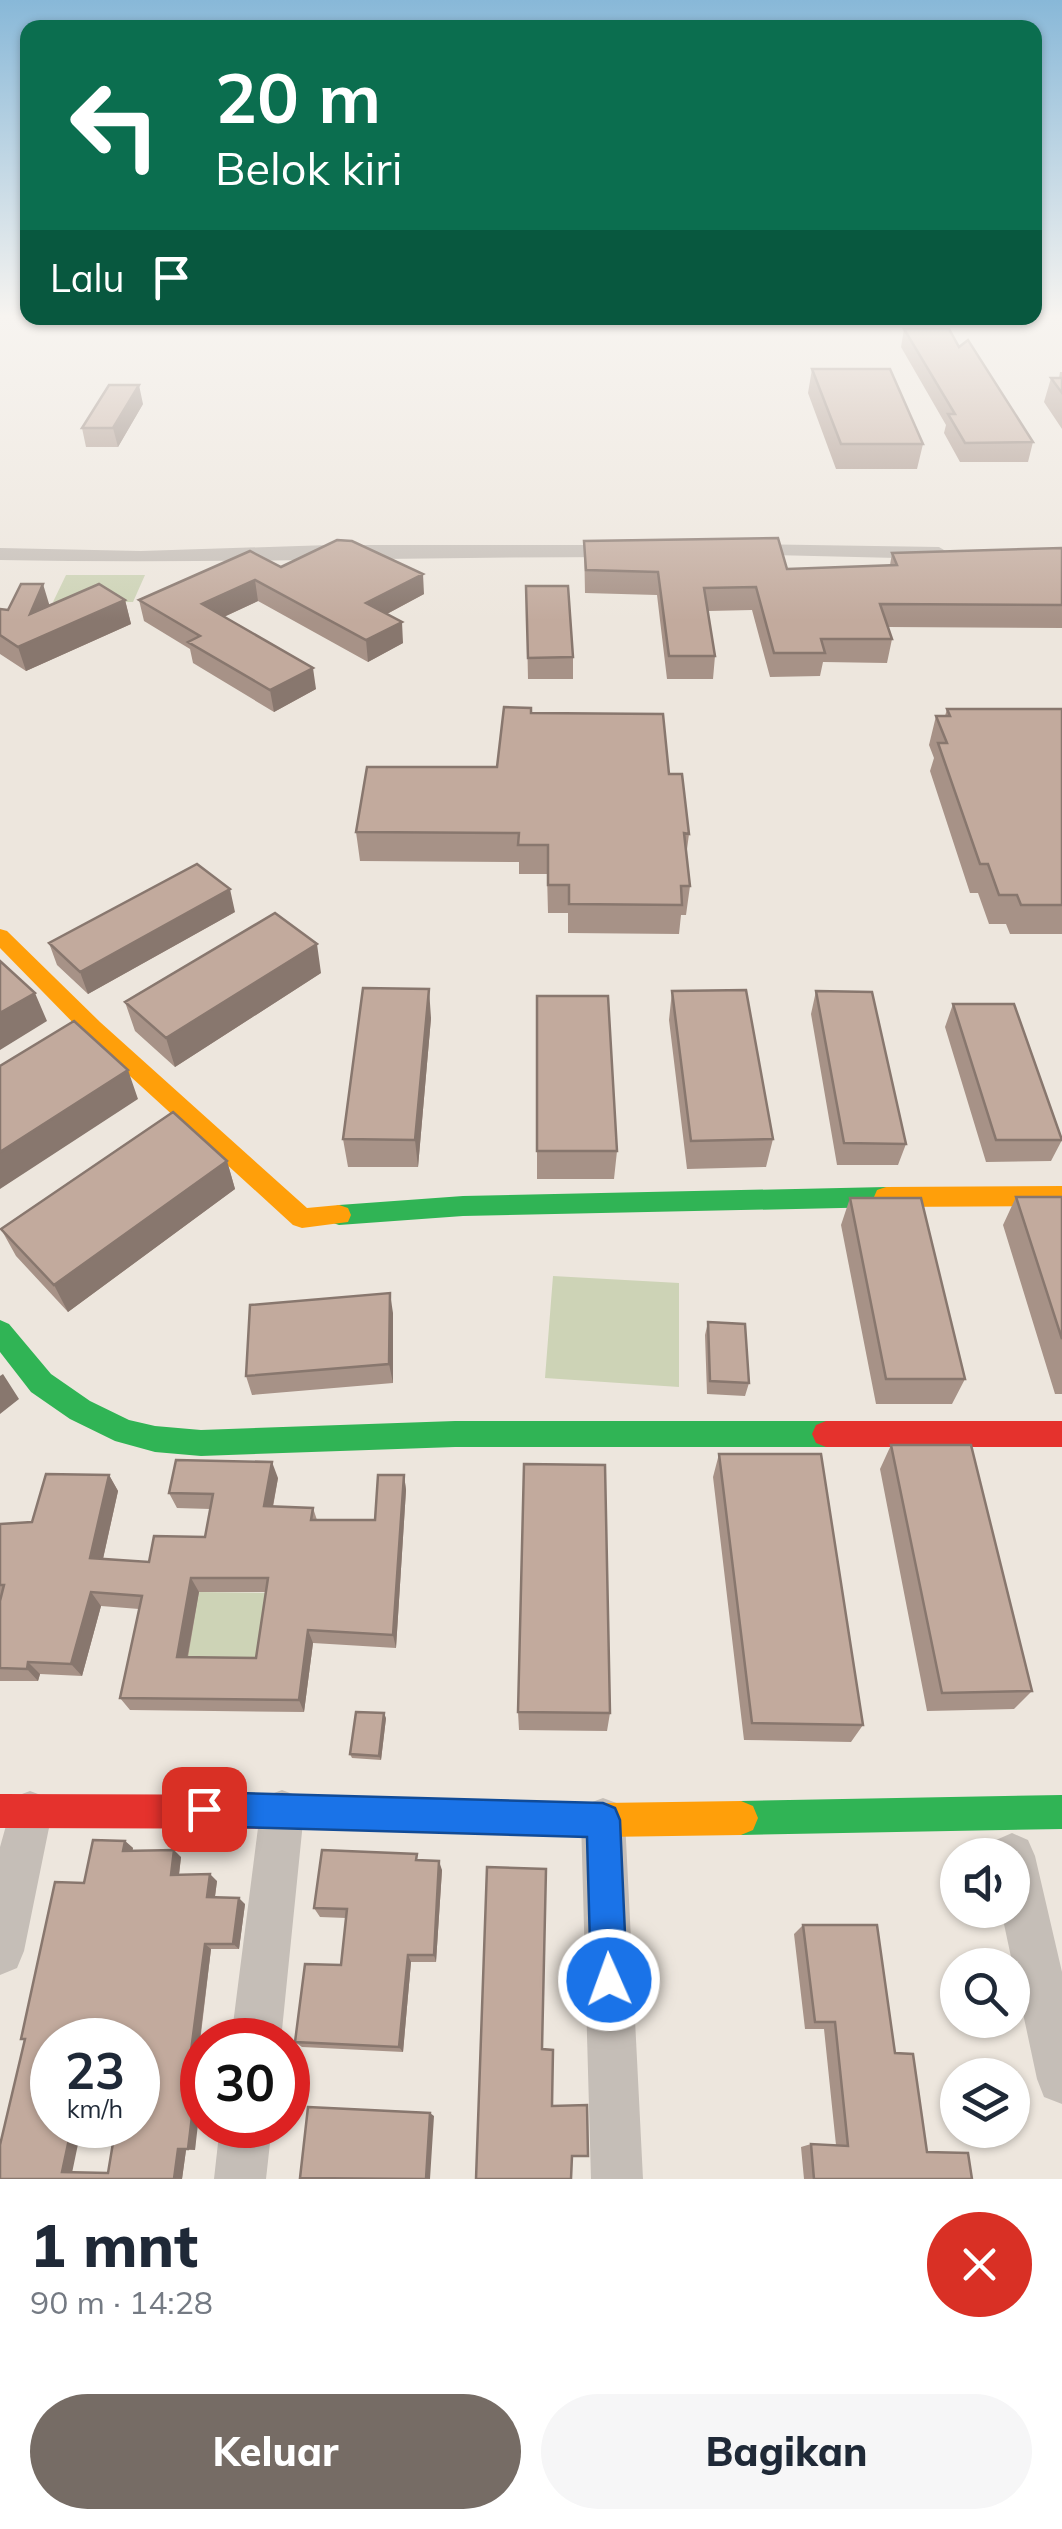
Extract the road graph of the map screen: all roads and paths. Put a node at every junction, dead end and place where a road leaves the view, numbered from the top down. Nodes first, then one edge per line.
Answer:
1 (710, 550) edge
2 (637, 551) edge
3 (0, 554) edge
4 (964, 554) edge
5 (0, 936) edge
6 (1062, 1196) edge
7 (0, 1332) edge
8 (1062, 1434) edge
9 (15, 1812) edge
10 (282, 1812) junction
11 (1062, 1812) edge
12 (603, 1820) junction
13 (951, 1838) edge
14 (1014, 1838) edge
15 (1028, 1928) edge
16 (0, 1951) edge
17 (259, 2018) edge
18 (1062, 2079) edge
19 (243, 2148) edge
20 (240, 2179) edge
21 (617, 2179) edge

1 - 4 street
2 - 3 street
5 - 6 street
7 - 8 street
9 - 10 street
9 - 16 street
10 - 12 street
10 - 17 street
11 - 14 street
12 - 13 street
12 - 21 street
15 - 18 street
19 - 20 street

